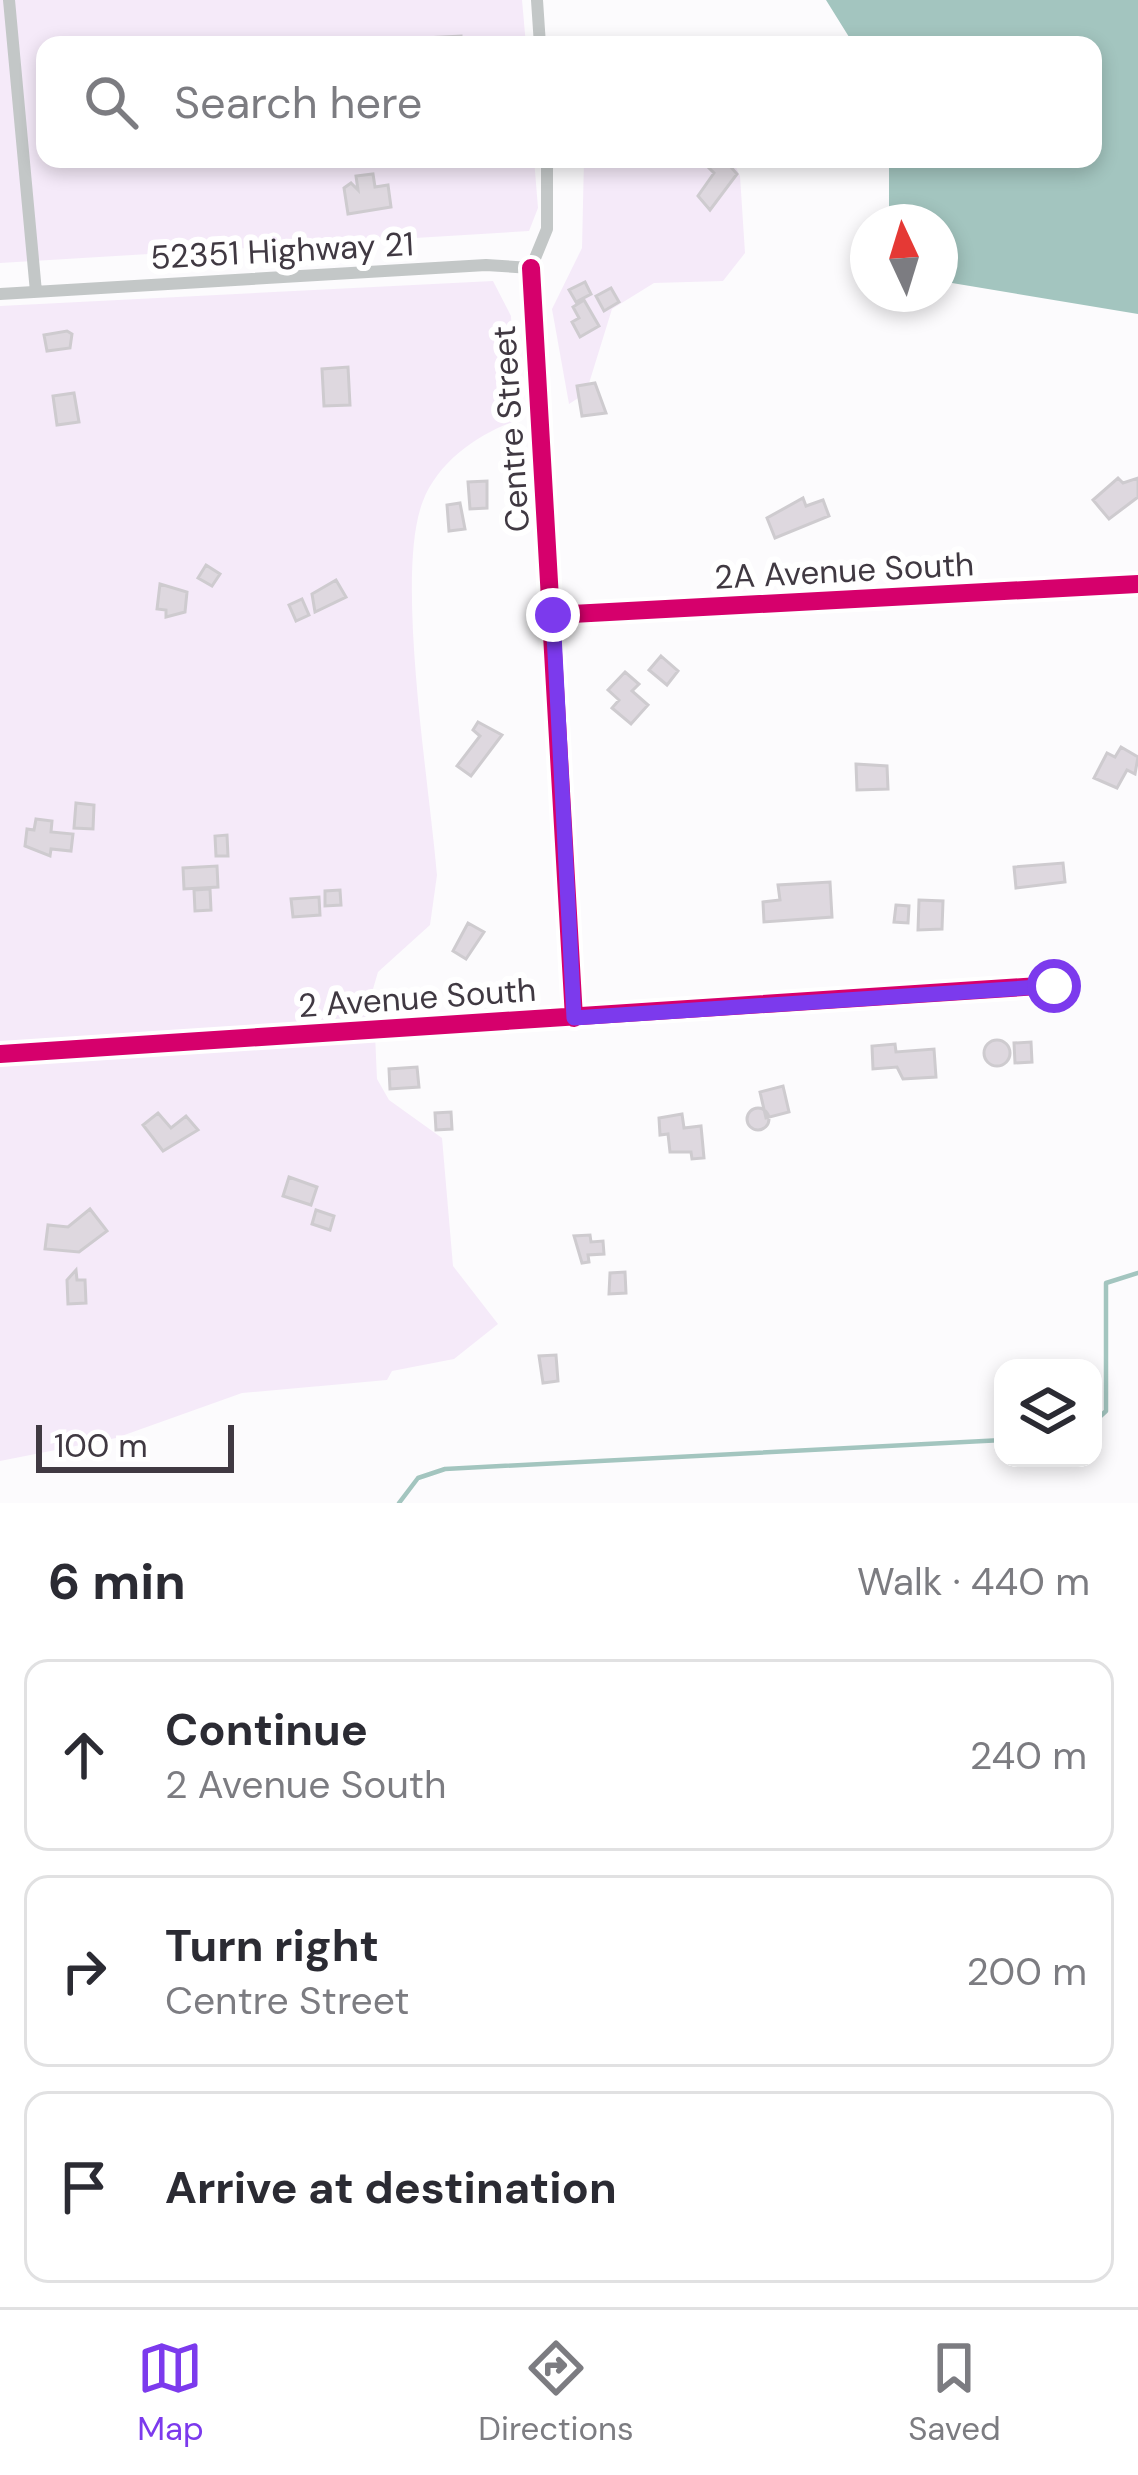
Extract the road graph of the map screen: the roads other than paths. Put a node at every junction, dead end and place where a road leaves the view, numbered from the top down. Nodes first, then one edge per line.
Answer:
1 (9, 0) edge
2 (537, 0) edge
3 (539, 36) edge
4 (547, 168) edge
5 (531, 268) junction
6 (36, 292) junction
7 (0, 294) edge
8 (1138, 584) edge
9 (553, 615) junction
10 (1054, 986) dead end
11 (574, 1018) junction
12 (0, 1054) edge

1 - 6 street
2 - 3 street
4 - 5 street, Centre Street
5 - 6 street, 52351 Highway 21
5 - 9 street, Centre Street
6 - 7 street, 52351 Highway 21
8 - 9 street, 2A Avenue South
9 - 11 street, Centre Street
10 - 11 street, 2 Avenue South
11 - 12 street, 2 Avenue South

